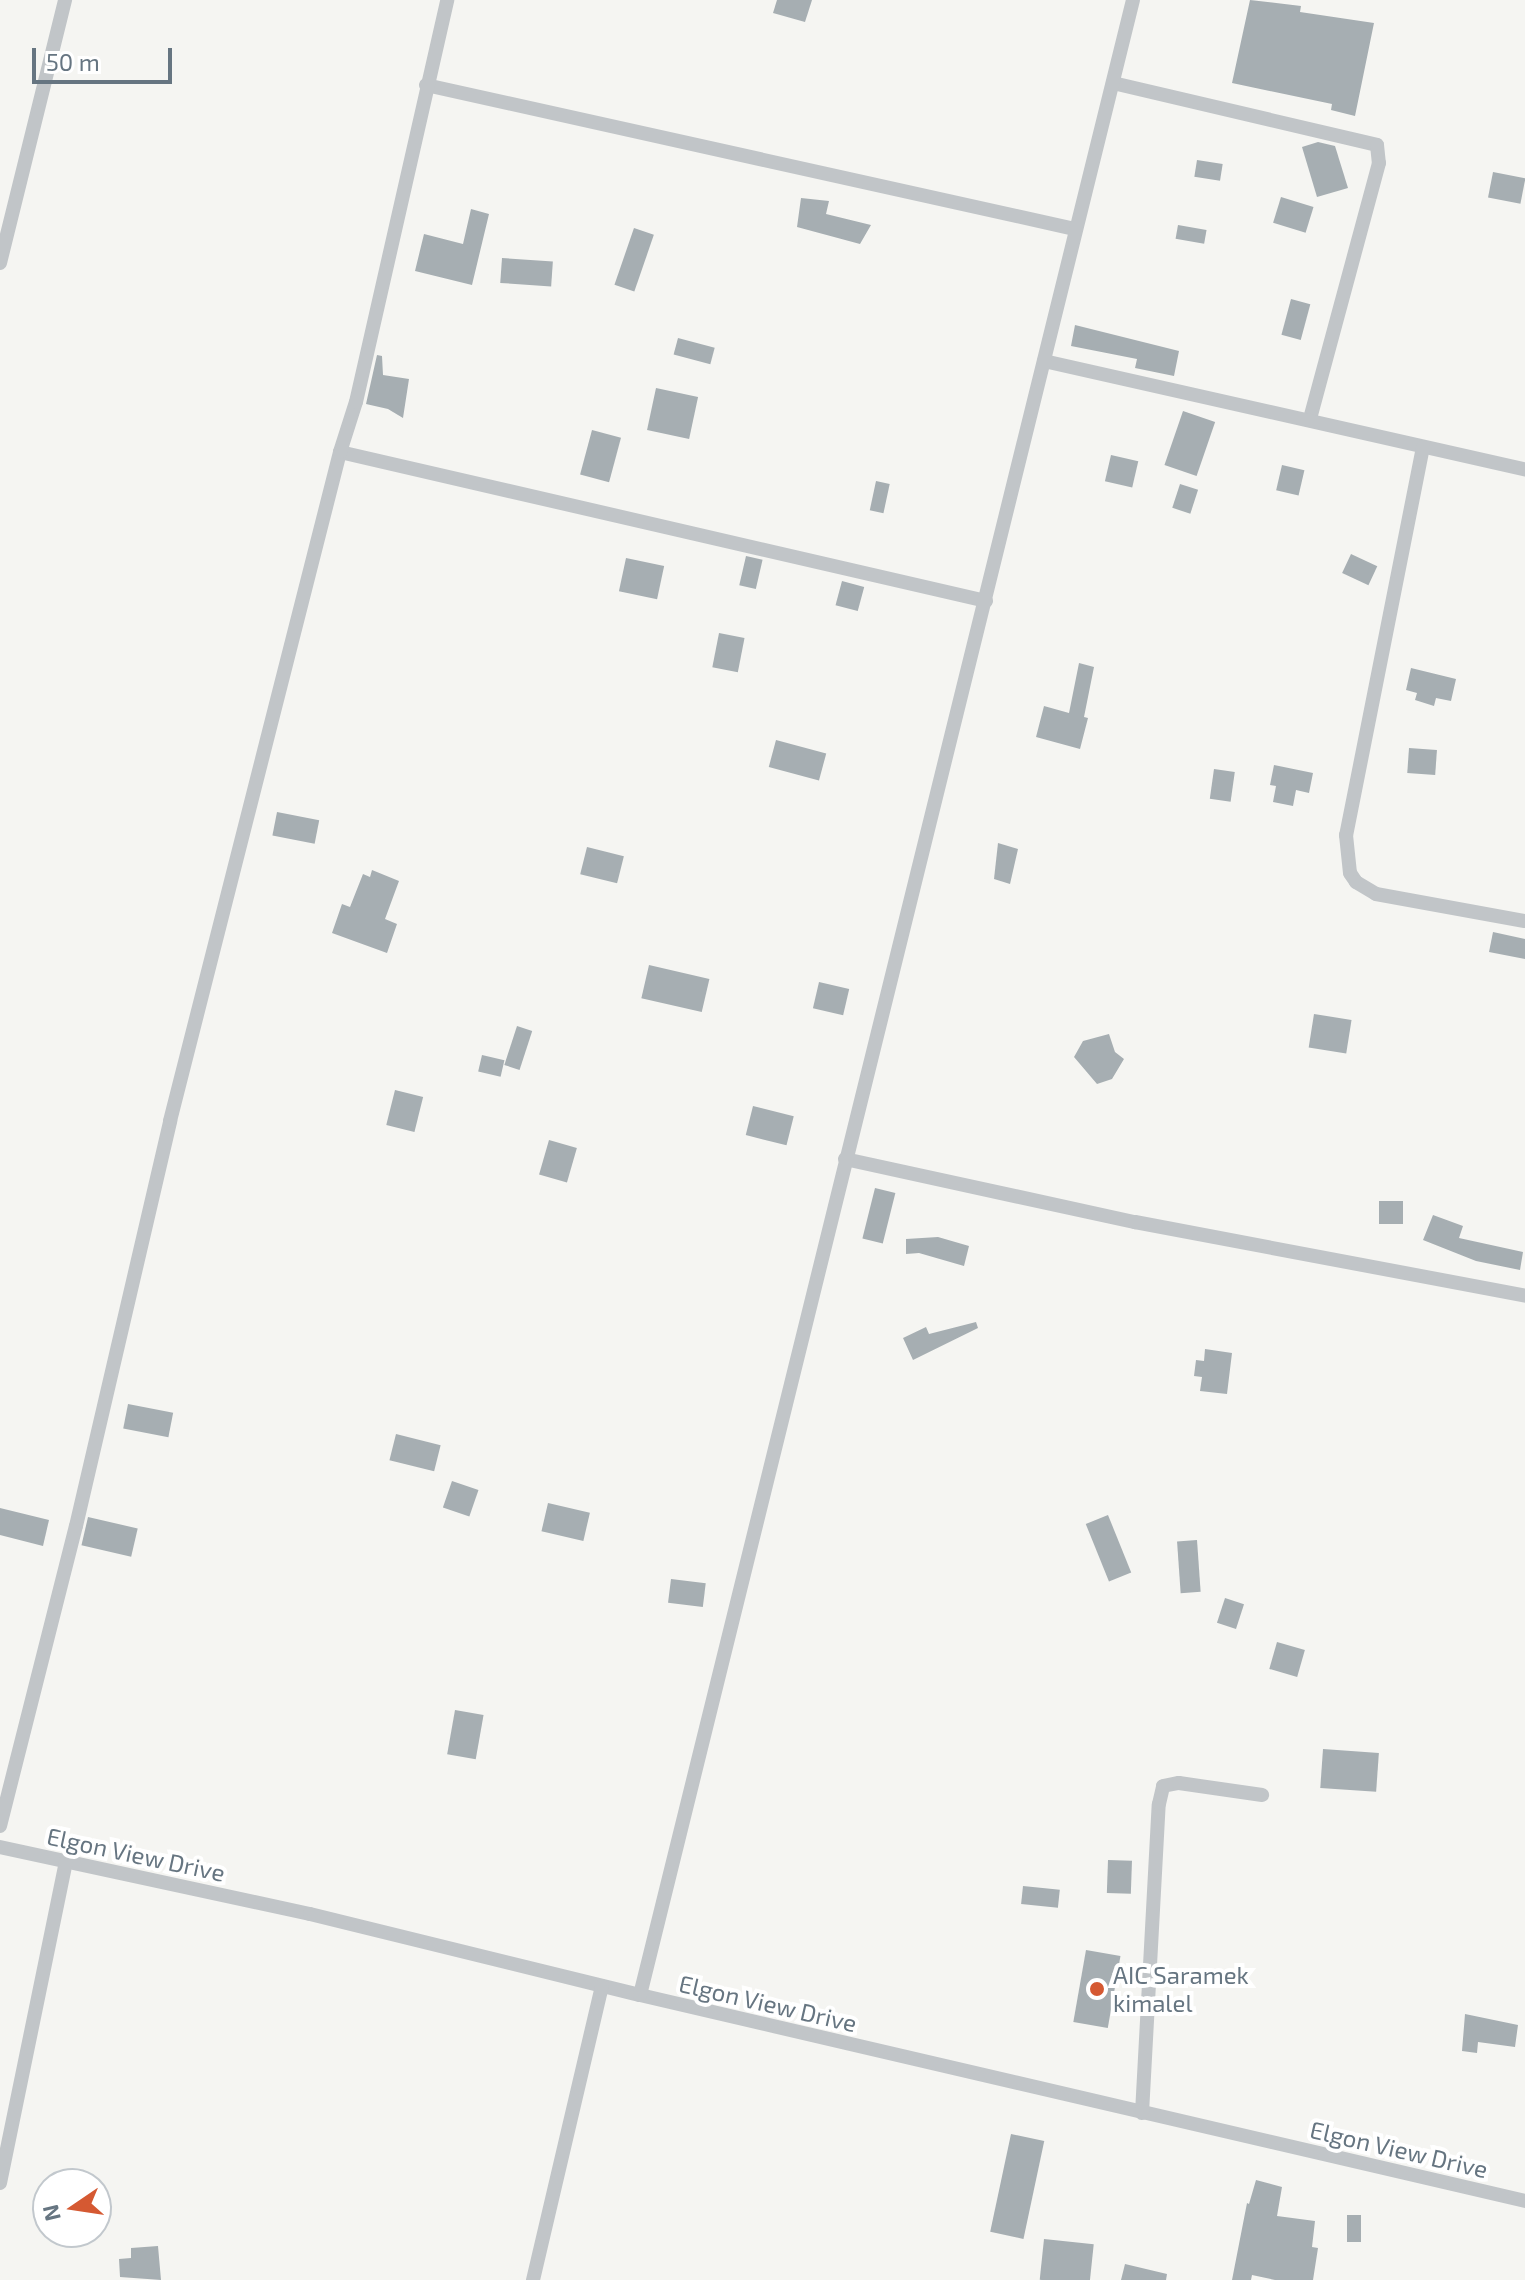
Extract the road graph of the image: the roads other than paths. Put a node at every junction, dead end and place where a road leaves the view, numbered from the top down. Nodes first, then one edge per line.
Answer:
1 (65, 0) edge
2 (447, 0) edge
3 (1133, 0) edge
4 (1113, 83) junction
5 (426, 85) junction
6 (1075, 229) junction
7 (0, 263) edge
8 (1044, 361) junction
9 (1310, 418) junction
10 (1423, 447) junction
11 (340, 452) junction
12 (1525, 469) edge
13 (986, 601) junction
14 (1525, 921) edge
15 (845, 1159) junction
16 (1525, 1296) edge
17 (1262, 1795) dead end
18 (0, 1826) edge
19 (0, 1847) edge
20 (66, 1861) junction
21 (602, 1986) junction
22 (640, 1995) junction
23 (1142, 2113) junction
24 (0, 2183) edge
25 (1525, 2201) edge
26 (533, 2280) edge

1 - 7 street
2 - 5 street
3 - 4 street
4 - 6 street
4 - 9 street
5 - 6 street
5 - 11 street
6 - 8 street
8 - 9 street
8 - 13 street
9 - 10 street
10 - 12 street
10 - 14 street
11 - 13 street
11 - 18 street
13 - 15 street
15 - 16 street
15 - 22 street
17 - 23 street
19 - 20 street, Elgon View Drive
20 - 21 street, Elgon View Drive
20 - 24 street
21 - 22 street, Elgon View Drive
21 - 26 street
22 - 23 street, Elgon View Drive
23 - 25 street, Elgon View Drive

